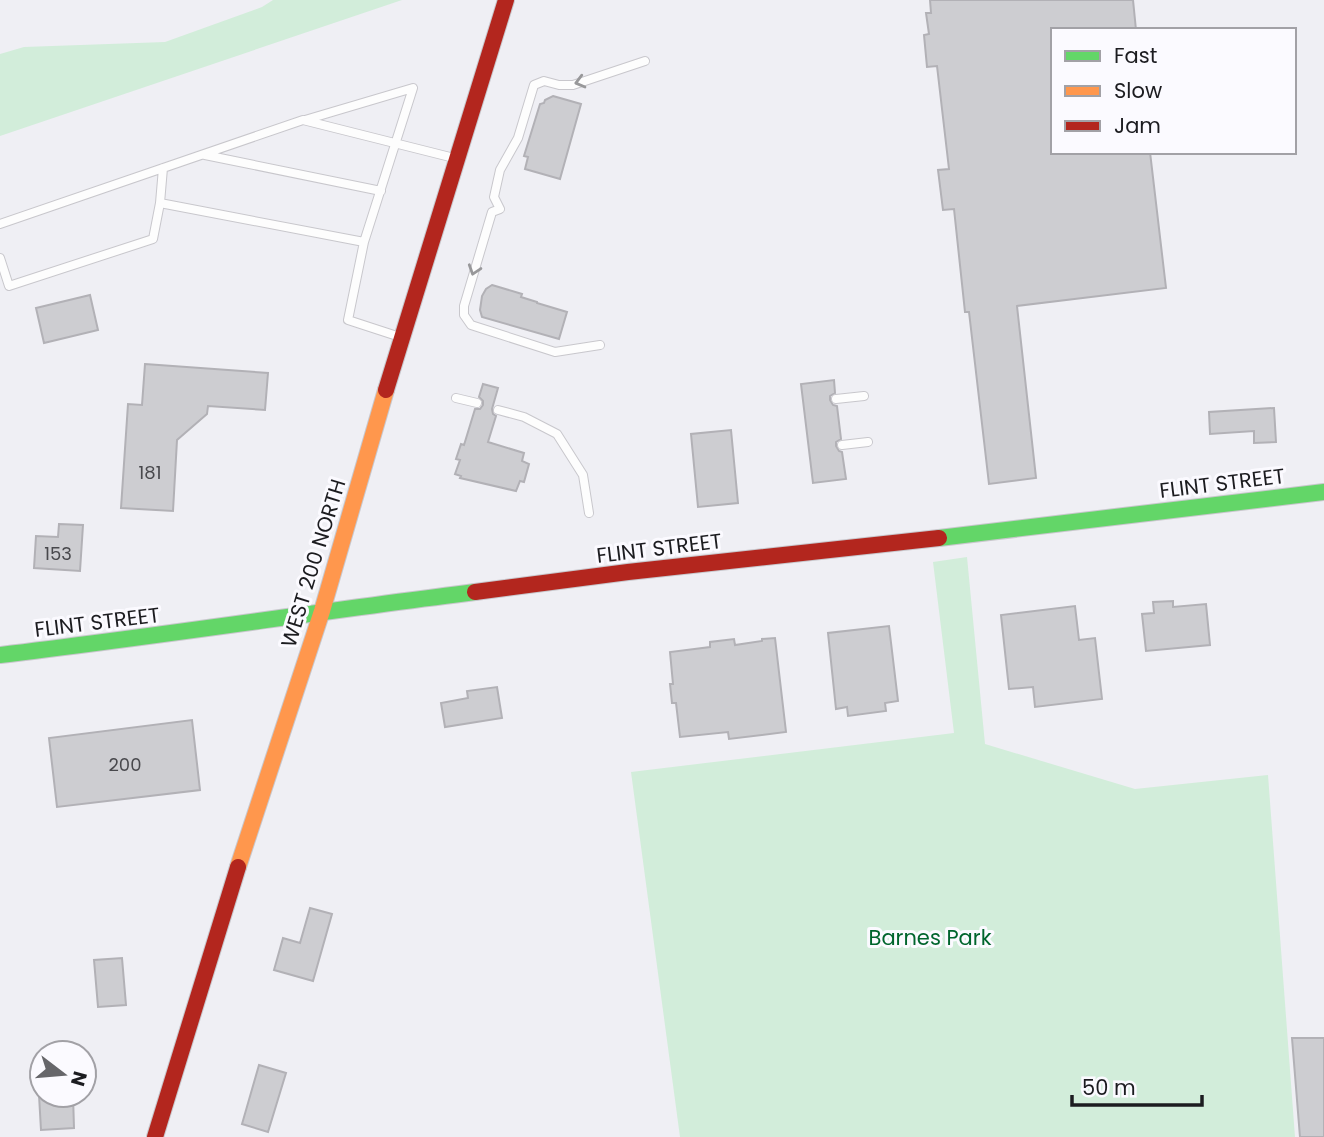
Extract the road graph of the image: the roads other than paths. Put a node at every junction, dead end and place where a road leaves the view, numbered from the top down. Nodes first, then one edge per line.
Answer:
1 (506, 0) edge
2 (645, 61) dead end
3 (303, 120) junction
4 (396, 144) junction
5 (203, 155) junction
6 (457, 159) junction
7 (163, 169) junction
8 (381, 191) junction
9 (160, 203) junction
10 (0, 224) edge
11 (364, 242) junction
12 (0, 258) edge
13 (401, 338) junction
14 (600, 345) dead end
15 (864, 396) dead end
16 (456, 398) dead end
17 (836, 399) dead end
18 (477, 403) dead end
19 (498, 410) dead end
20 (868, 442) dead end
21 (842, 445) dead end
22 (1324, 492) edge
23 (589, 513) dead end
24 (322, 611) junction
25 (0, 655) edge
26 (155, 1137) edge

1 - 6 main road, WEST 200 NORTH
2 -> 14 lane
3 - 4 lane
3 - 4 lane
3 - 5 lane
4 - 6 lane
4 - 8 lane
5 - 7 lane
5 - 8 lane
6 - 13 main road, WEST 200 NORTH
7 - 9 lane
7 - 10 lane
8 - 11 lane
9 - 11 lane
9 - 12 lane
11 - 13 lane
13 - 24 main road, WEST 200 NORTH
15 - 17 lane
16 - 18 lane
19 - 23 lane
20 - 21 lane
22 - 24 main road, FLINT STREET
24 - 25 main road, FLINT STREET
24 - 26 main road, WEST 200 NORTH

